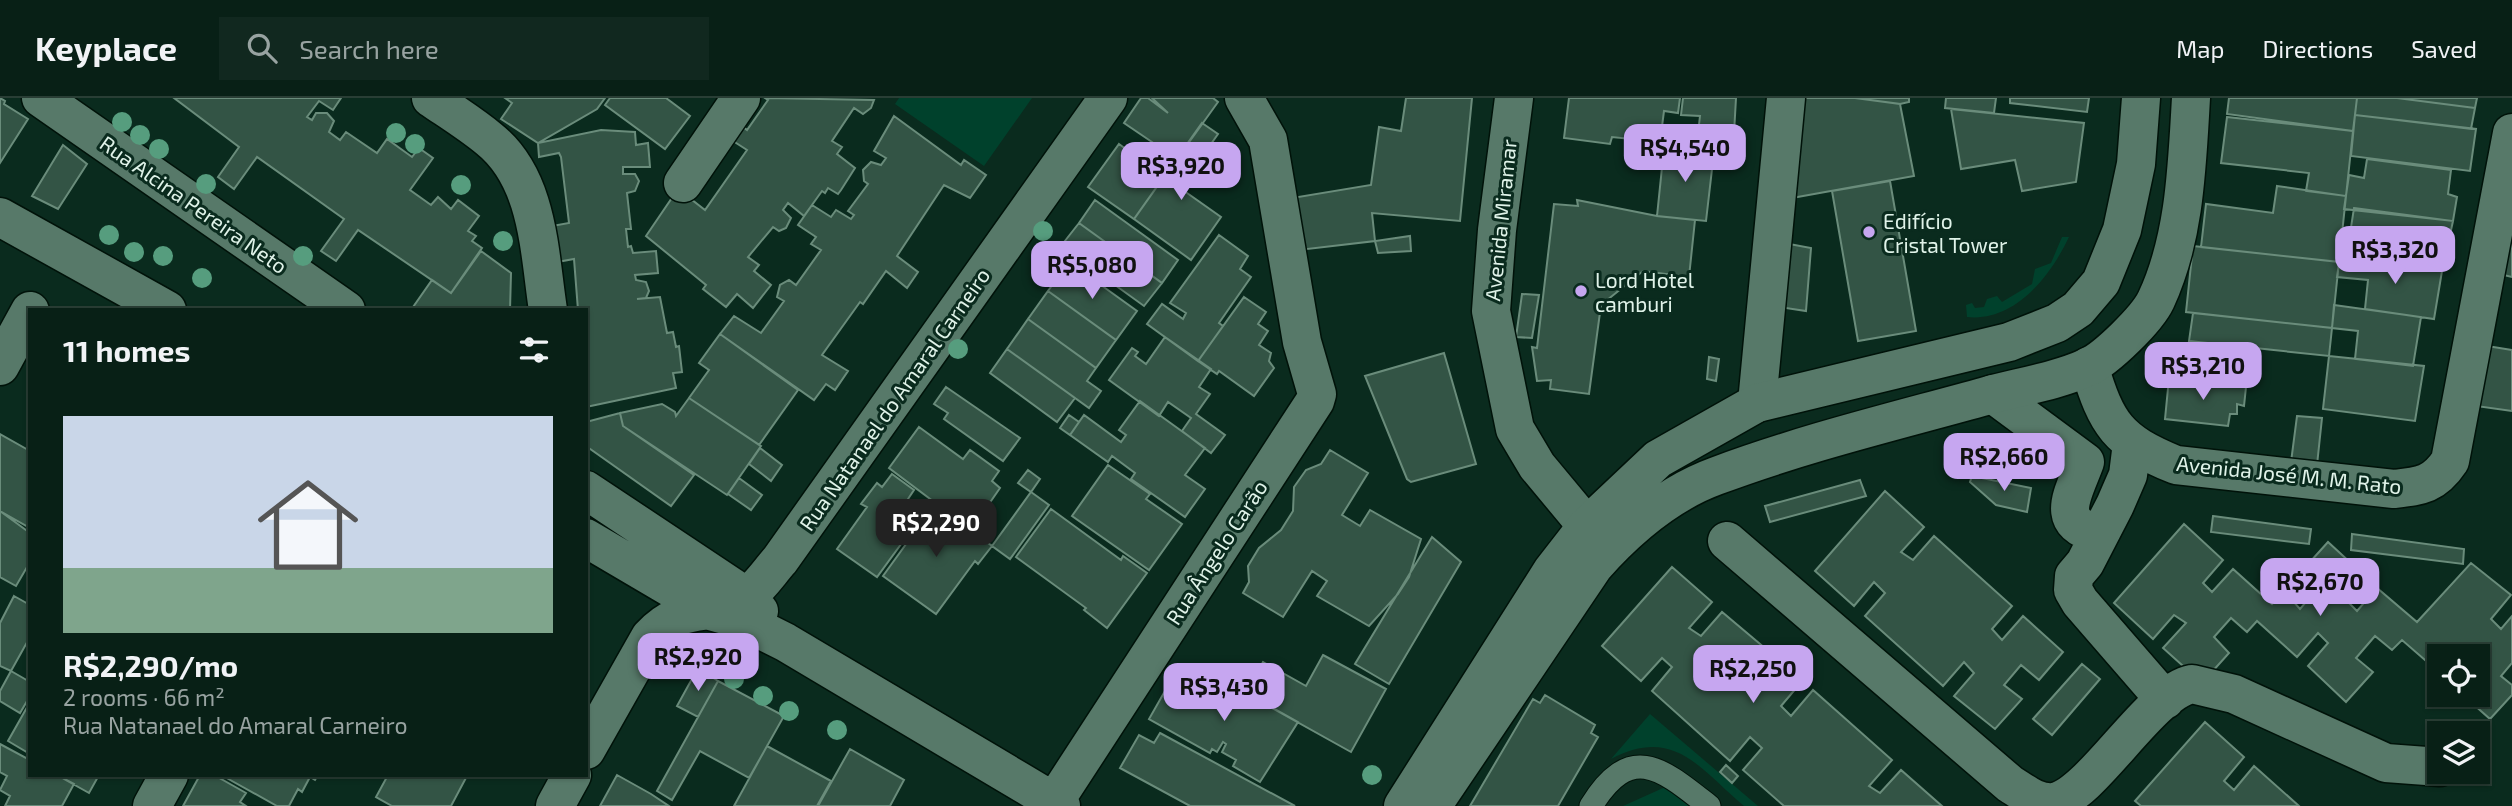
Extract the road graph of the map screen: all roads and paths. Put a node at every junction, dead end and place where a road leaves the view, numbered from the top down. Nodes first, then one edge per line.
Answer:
1 (431, 98) edge
2 (741, 98) edge
3 (1108, 98) edge
4 (1244, 98) edge
5 (1514, 98) edge
6 (1786, 98) edge
7 (2141, 98) edge
8 (2191, 98) edge
9 (61, 104) edge
10 (2512, 134) edge
11 (683, 183) dead end
12 (0, 217) edge
13 (163, 308) edge
14 (343, 308) edge
15 (548, 308) edge
16 (28, 315) edge
17 (0, 366) edge
18 (2089, 366) junction
19 (1993, 394) junction
20 (1757, 404) junction
21 (2132, 443) junction
22 (588, 491) edge
23 (1587, 526) junction
24 (2098, 534) junction
25 (588, 538) edge
26 (1727, 541) dead end
27 (747, 597) junction
28 (710, 611) junction
29 (785, 642) junction
30 (2165, 700) junction
31 (588, 747) edge
32 (2427, 767) edge
33 (168, 777) edge
34 (571, 777) edge
35 (1058, 804) edge
36 (2057, 804) edge
37 (152, 806) edge
38 (555, 806) edge
39 (1403, 806) edge
40 (1432, 806) edge
41 (1591, 806) edge
42 (1709, 806) edge

1 - 15 street
2 - 11 street
3 - 27 street, Rua Natanael do Amaral Carneiro
4 - 35 street, Rua Ângelo Carão
5 - 23 street, Avenida Miramar
6 - 20 street
7 - 20 street
8 - 18 street
9 - 14 street, Rua Alcina Pereira Neto
10 - 21 street, Avenida José M. M. Rato
12 - 13 street
16 - 17 street
18 - 19 street
18 - 21 street, Avenida José M. M. Rato
19 - 24 street
19 - 40 street
20 - 23 street
21 - 24 street
22 - 27 street
23 - 39 street
24 - 30 street
25 - 28 street
26 - 36 street
27 - 28 street, Rua Natanael do Amaral Carneiro
27 - 29 street
28 - 29 street
28 - 31 street
29 - 35 street
30 - 32 street
30 - 36 street
33 - 37 street
34 - 38 street
41 - 42 lane

